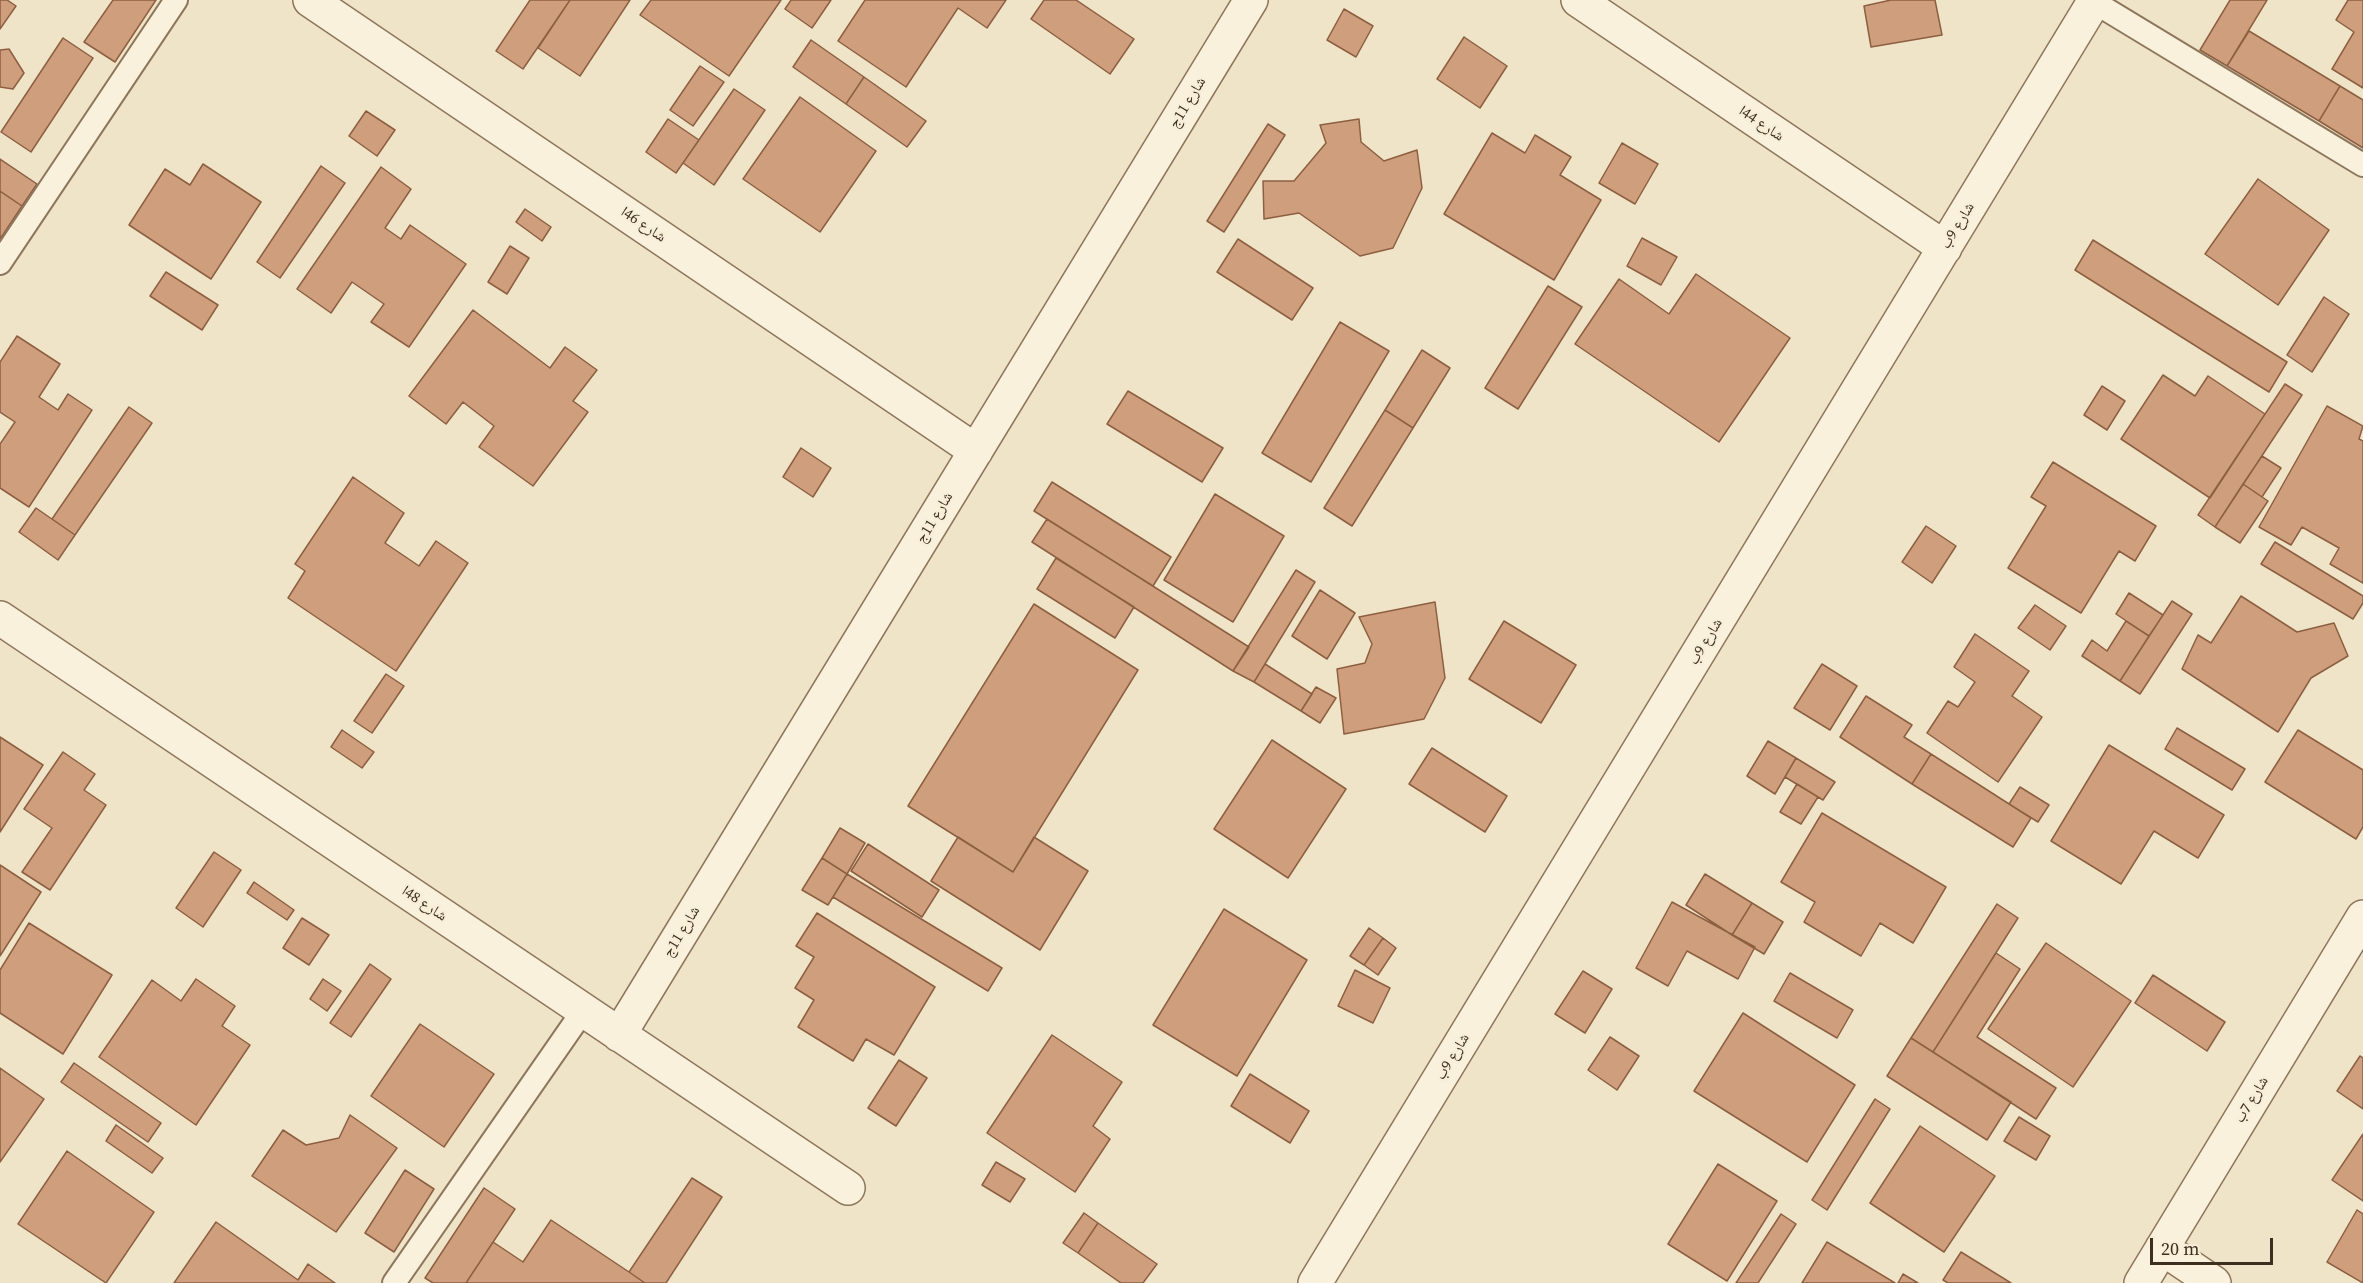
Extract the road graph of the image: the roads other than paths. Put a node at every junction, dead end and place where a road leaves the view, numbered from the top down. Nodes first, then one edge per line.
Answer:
1 (176, 0) edge
2 (310, 0) edge
3 (1251, 0) edge
4 (2095, 1) edge
5 (1594, 5) edge
6 (2363, 165) edge
7 (1945, 248) junction
8 (0, 263) edge
9 (976, 451) junction
10 (0, 618) edge
11 (2363, 917) edge
12 (583, 1011) junction
13 (619, 1035) junction
14 (848, 1188) dead end
15 (2162, 1248) junction
16 (394, 1283) edge
17 (1315, 1283) edge
18 (2140, 1283) edge
19 (2214, 1283) edge

1 - 8 lane
2 - 9 street, شارع 46ا
3 - 9 street, شارع 11ج
4 - 6 lane
4 - 7 street, شارع 9ب
5 - 7 street, شارع 44ا
7 - 17 street, شارع 9ب
9 - 13 street, شارع 11ج
10 - 12 street, شارع 48ا
11 - 15 street, شارع 7ب
12 - 13 street, شارع 48ا
12 - 16 lane
13 - 14 street, شارع 48ا
15 - 18 street, شارع 7ب
15 - 19 street

